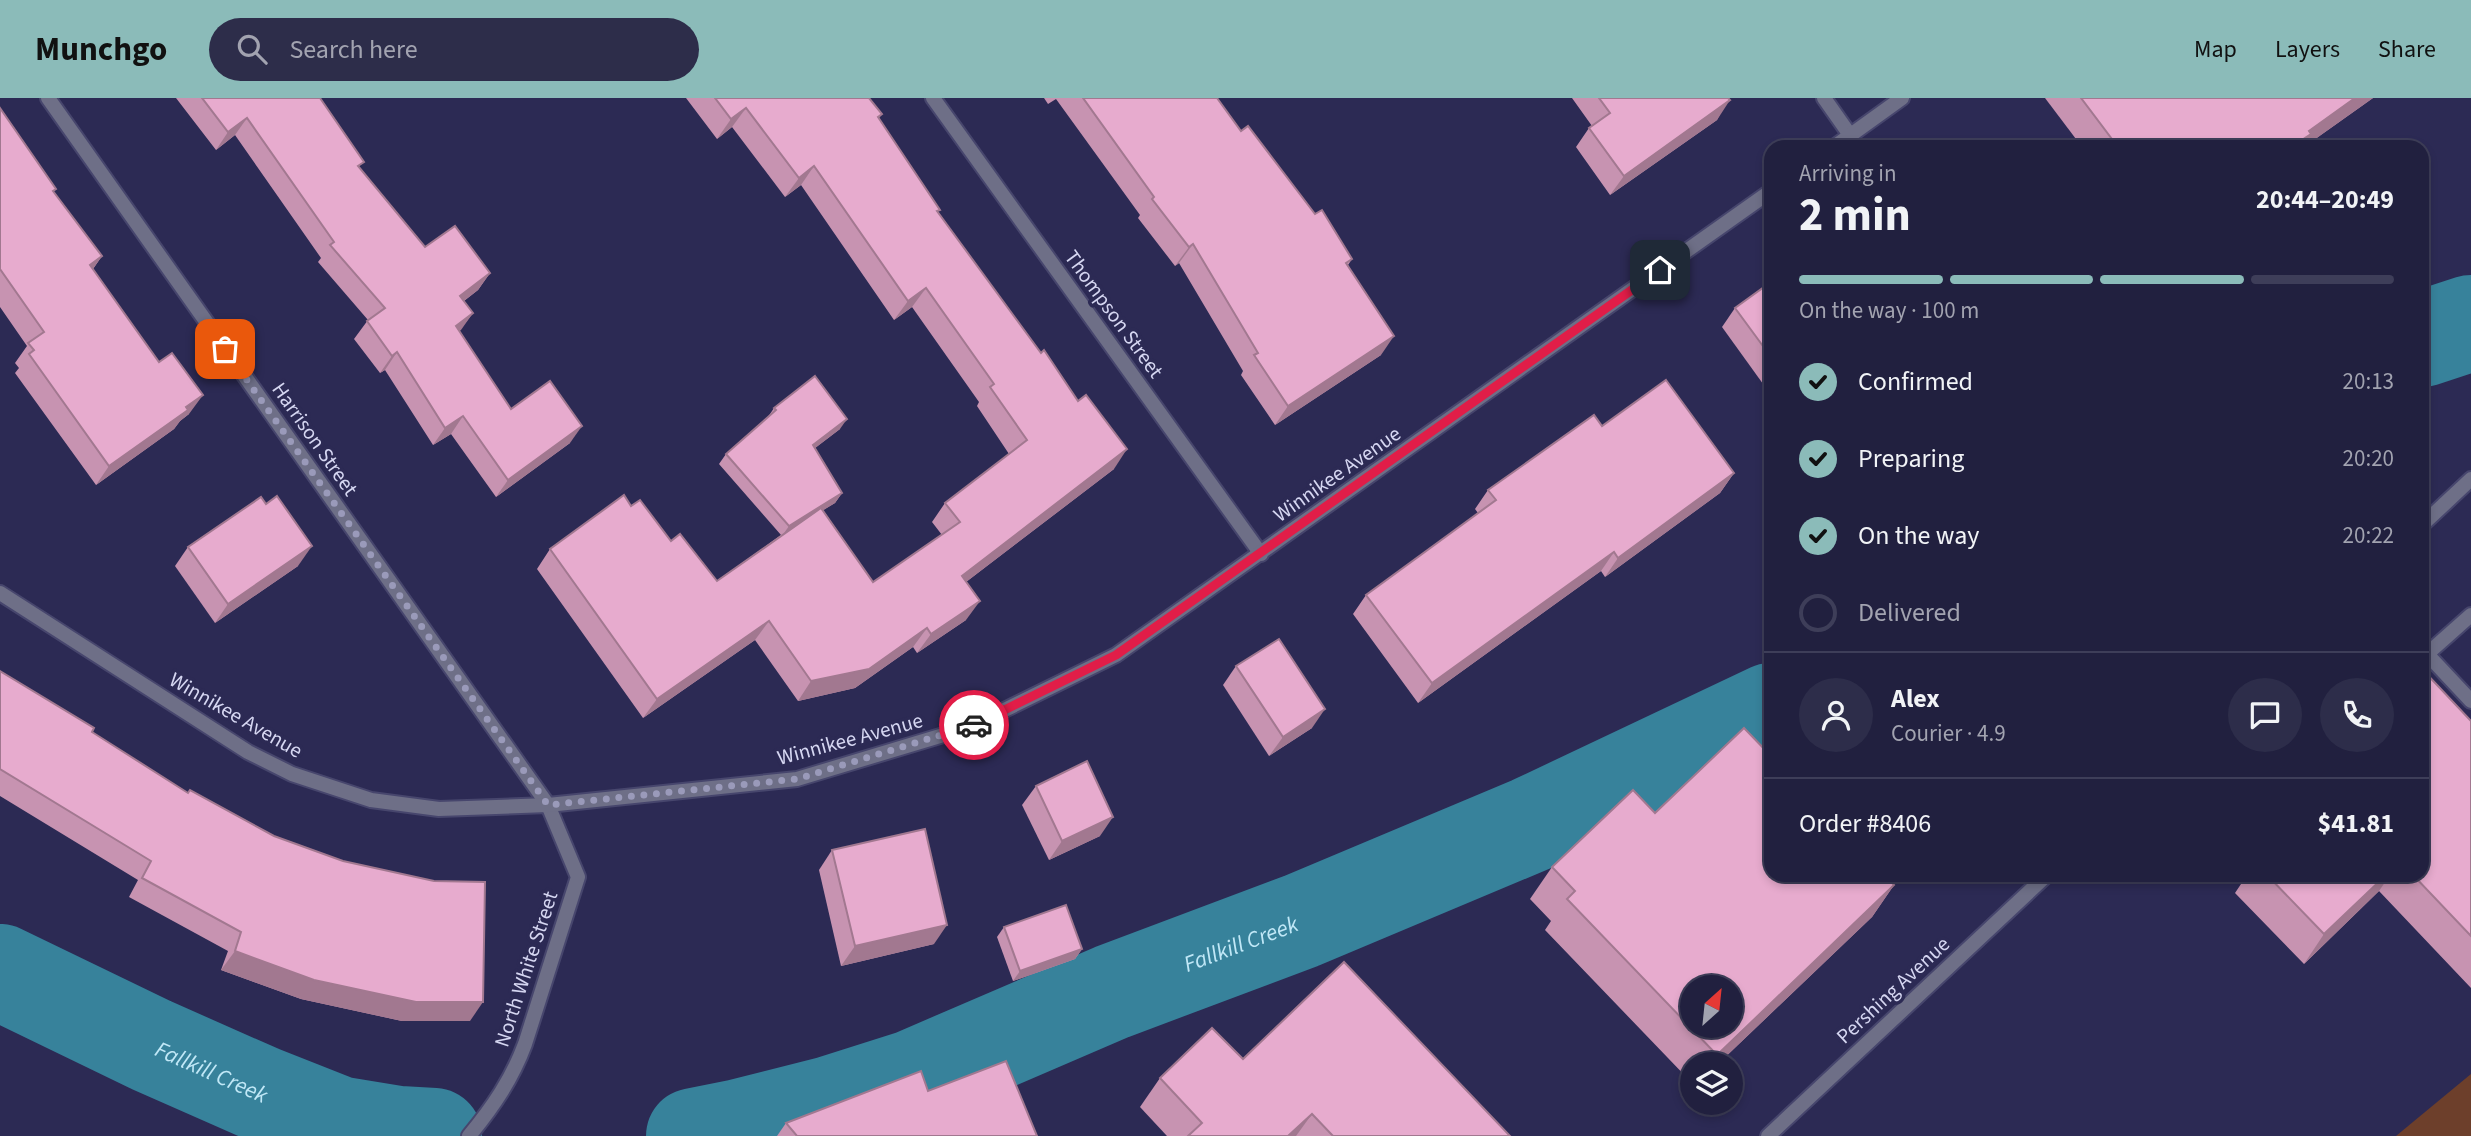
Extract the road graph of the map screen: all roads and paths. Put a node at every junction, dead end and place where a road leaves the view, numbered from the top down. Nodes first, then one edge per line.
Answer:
1 (48, 98) edge
2 (933, 98) edge
3 (1824, 98) edge
4 (1902, 98) edge
5 (1850, 135) junction
6 (1843, 140) edge
7 (1764, 196) edge
8 (2471, 479) edge
9 (2429, 518) edge
10 (1261, 554) junction
11 (0, 593) edge
12 (2471, 615) edge
13 (2429, 647) edge
14 (2429, 656) edge
15 (2471, 701) edge
16 (548, 805) junction
17 (2040, 882) edge
18 (469, 1136) edge
19 (1768, 1136) edge

1 - 16 street, Harrison Street
2 - 10 street, Thompson Street
3 - 5 street
4 - 5 street
5 - 6 street
7 - 10 street, Winnikee Avenue
8 - 9 street
10 - 16 street, Winnikee Avenue
11 - 16 street, Winnikee Avenue
12 - 13 street
14 - 15 street
16 - 18 street, North White Street
17 - 19 street, Pershing Avenue

